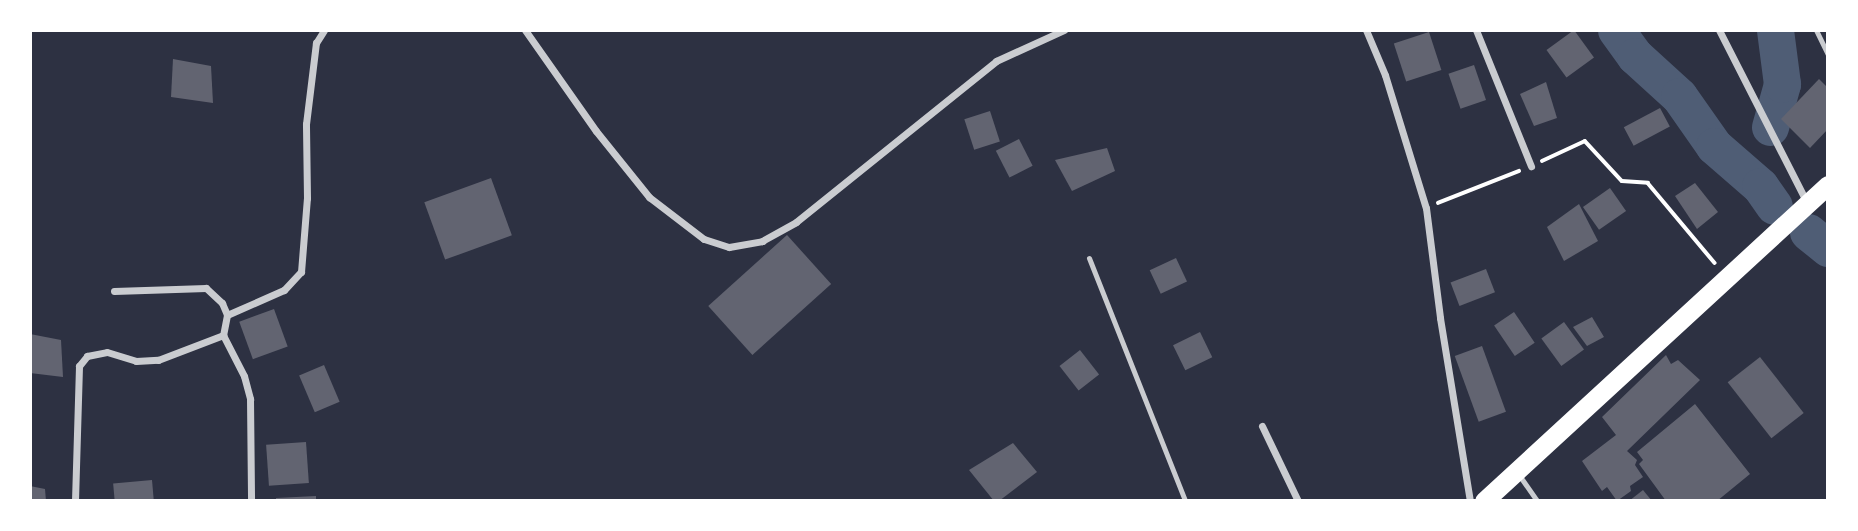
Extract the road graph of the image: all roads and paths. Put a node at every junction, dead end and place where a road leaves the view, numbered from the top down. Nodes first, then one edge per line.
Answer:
1 (324, 30) edge
2 (525, 30) edge
3 (1064, 30) edge
4 (1366, 30) edge
5 (1476, 30) edge
6 (1719, 30) edge
7 (1816, 30) edge
8 (1828, 55) edge
9 (1531, 166) junction
10 (1828, 185) edge
11 (1807, 204) junction
12 (1426, 208) junction
13 (1089, 258) dead end
14 (1726, 276) junction
15 (114, 291) dead end
16 (227, 315) junction
17 (223, 335) junction
18 (1262, 426) dead end
19 (1518, 473) junction
20 (75, 501) edge
21 (251, 501) edge
22 (1185, 501) edge
23 (1298, 501) edge
24 (1470, 501) edge
25 (1484, 501) edge
26 (1537, 501) edge

1 - 16 street
2 - 3 street
4 - 12 street
5 - 9 street
6 - 11 street
7 - 8 lane
9 - 12 path
9 - 14 path
10 - 11 highway
11 - 14 highway
12 - 24 street
13 - 22 lane
14 - 19 highway
15 - 16 street
16 - 17 street
17 - 20 street
17 - 21 street
18 - 23 street
19 - 25 highway
19 - 26 lane

